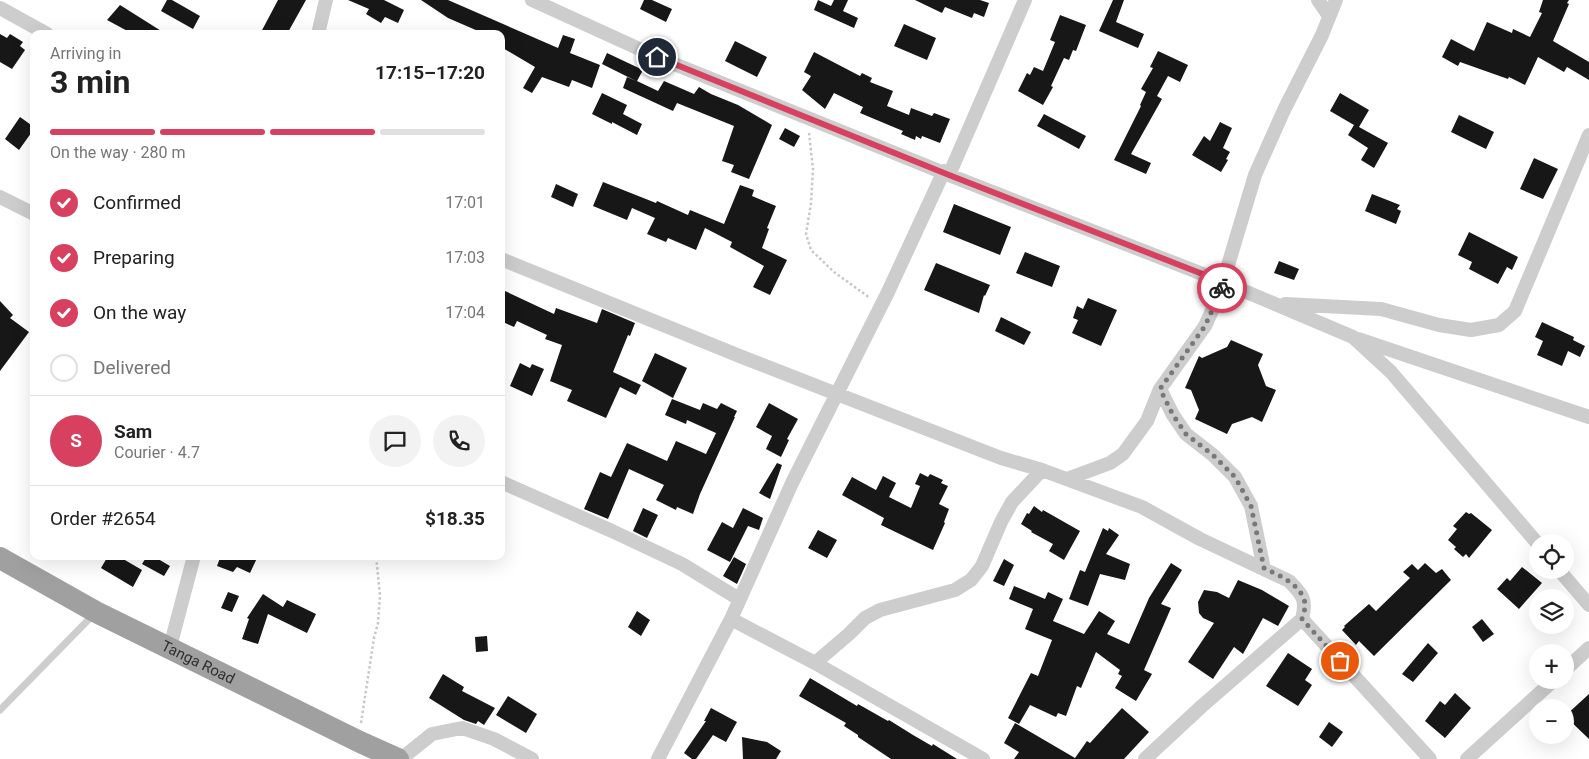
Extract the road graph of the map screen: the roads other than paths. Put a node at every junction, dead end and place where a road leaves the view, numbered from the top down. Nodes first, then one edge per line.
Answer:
1 (326, 0) edge
2 (532, 0) edge
3 (1025, 0) edge
4 (1318, 0) edge
5 (1336, 0) edge
6 (0, 8) edge
7 (1330, 16) junction
8 (39, 30) edge
9 (319, 30) edge
10 (1589, 135) edge
11 (947, 173) junction
12 (0, 197) edge
13 (30, 212) edge
14 (505, 261) edge
15 (1223, 283) junction
16 (1274, 304) junction
17 (1353, 337) junction
18 (1160, 389) junction
19 (837, 393) junction
20 (1589, 417) edge
21 (1042, 470) junction
22 (1067, 479) junction
23 (505, 484) edge
24 (1529, 534) edge
25 (0, 558) edge
26 (193, 560) edge
27 (1264, 568) junction
28 (1567, 579) edge
29 (739, 599) junction
30 (1589, 605) edge
31 (96, 612) junction
32 (731, 618) junction
33 (1302, 619) junction
34 (170, 647) junction
35 (1589, 648) edge
36 (1574, 662) edge
37 (815, 663) junction
38 (1544, 689) edge
39 (0, 710) edge
40 (391, 758) edge
41 (532, 759) edge
42 (658, 759) edge
43 (983, 759) edge
44 (1145, 759) edge
45 (1430, 759) edge
46 (1467, 759) edge

1 - 9 street
2 - 11 street
3 - 11 street
4 - 7 street
5 - 7 street
6 - 8 street
7 - 15 street
10 - 16 street
11 - 15 street
11 - 19 street
12 - 13 street
14 - 19 street
15 - 16 street
15 - 18 street
16 - 17 street
17 - 20 street
17 - 24 street
18 - 22 street
18 - 27 street
19 - 21 street
19 - 29 street
21 - 22 street
21 - 37 street
22 - 27 street
23 - 29 street
25 - 31 highway, Tanga Road
26 - 34 street
27 - 33 street
28 - 30 street
29 - 32 street
31 - 34 highway, Tanga Road
31 - 39 lane
32 - 37 street
32 - 42 street
33 - 44 street
33 - 45 street
34 - 40 highway, Tanga Road
35 - 36 street
37 - 43 street
38 - 46 street
40 - 41 street

